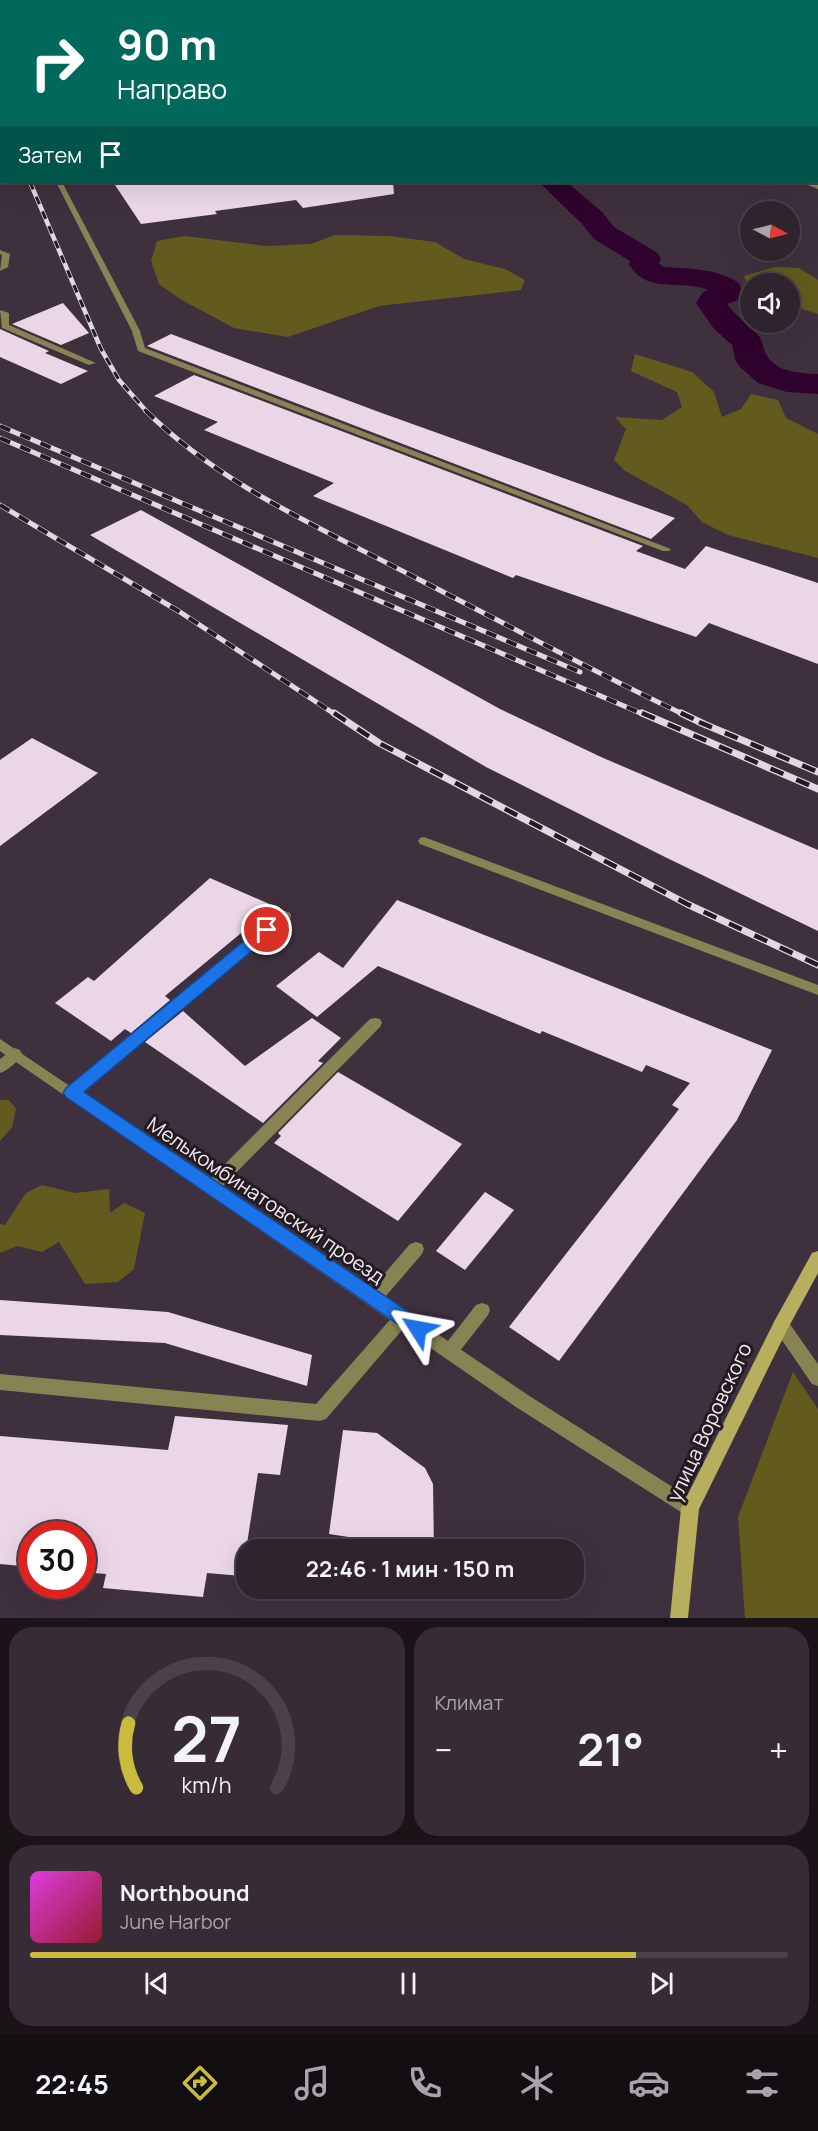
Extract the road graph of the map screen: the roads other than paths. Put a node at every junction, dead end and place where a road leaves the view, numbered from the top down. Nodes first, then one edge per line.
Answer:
1 (60, 183) edge
2 (0, 252) edge
3 (0, 269) edge
4 (0, 312) edge
5 (92, 363) dead end
6 (666, 549) dead end
7 (423, 841) dead end
8 (285, 916) dead end
9 (818, 990) edge
10 (375, 1023) dead end
11 (0, 1044) edge
12 (15, 1054) junction
13 (0, 1067) edge
14 (72, 1093) junction
15 (211, 1188) junction
16 (416, 1249) dead end
17 (818, 1258) edge
18 (373, 1299) junction
19 (482, 1310) dead end
20 (402, 1318) junction
21 (780, 1325) junction
22 (450, 1351) junction
23 (818, 1378) edge
24 (0, 1382) edge
25 (690, 1508) junction
26 (679, 1618) edge

1 - 6 street
2 - 3 street
4 - 5 street
7 - 9 street
8 - 14 street
10 - 15 street
11 - 12 street, Мелькомбинатовский проезд
12 - 13 street
12 - 14 street, Мелькомбинатовский проезд
14 - 15 street, Мелькомбинатовский проезд
15 - 18 street, Мелькомбинатовский проезд
16 - 18 street
17 - 21 main road, улица Воровского
18 - 20 street, Мелькомбинатовский проезд
19 - 22 street
20 - 22 street, Мелькомбинатовский проезд
20 - 24 street
21 - 23 street
21 - 25 main road, улица Воровского
22 - 25 street, Мелькомбинатовский проезд
25 - 26 main road, улица Воровского

